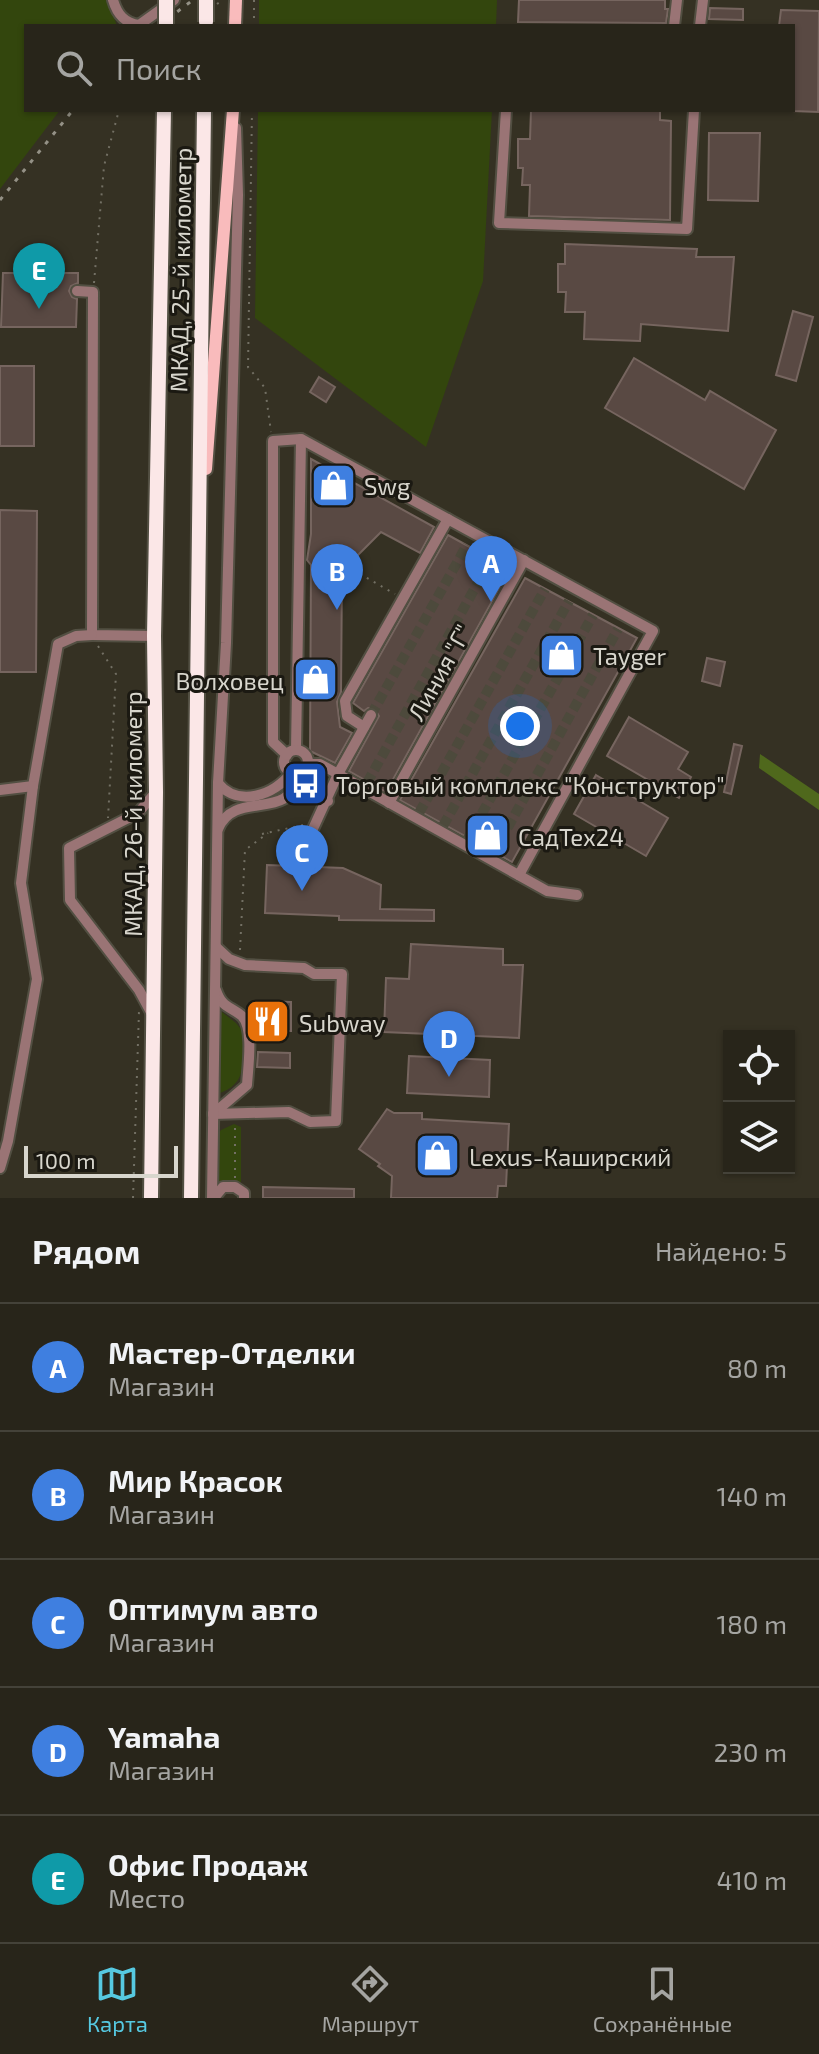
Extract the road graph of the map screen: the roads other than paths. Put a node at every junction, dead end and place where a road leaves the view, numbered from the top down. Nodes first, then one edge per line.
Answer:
1 (113, 0) edge
2 (166, 0) edge
3 (174, 0) edge
4 (206, 0) edge
5 (236, 0) edge
6 (677, 0) edge
7 (703, 0) edge
8 (136, 24) edge
9 (140, 24) edge
10 (166, 24) edge
11 (206, 24) edge
12 (235, 24) edge
13 (674, 24) edge
14 (700, 24) edge
15 (164, 112) edge
16 (204, 112) edge
17 (234, 112) edge
18 (234, 112) edge
19 (506, 112) edge
20 (694, 112) edge
21 (77, 291) dead end
22 (160, 429) joint
23 (301, 439) junction
24 (448, 519) junction
25 (473, 533) junction
26 (467, 545) tunnel mouth
27 (498, 546) junction
28 (199, 552) junction
29 (491, 559) tunnel mouth
30 (524, 560) junction
31 (552, 576) junction
32 (545, 589) tunnel mouth
33 (575, 589) junction
34 (569, 601) tunnel mouth
35 (600, 602) junction
36 (593, 615) tunnel mouth
37 (625, 616) junction
38 (618, 629) tunnel mouth
39 (92, 635) junction
40 (154, 636) junction
41 (371, 715) tunnel mouth
42 (364, 727) junction
43 (291, 753) junction
44 (307, 764) junction
45 (294, 773) junction
46 (338, 774) junction
47 (218, 783) junction
48 (33, 786) junction
49 (0, 790) edge
50 (291, 791) junction
51 (156, 792) junction
52 (328, 801) junction
53 (389, 803) junction
54 (307, 829) road end
55 (217, 831) junction
56 (519, 875) junction
57 (577, 895) dead end
58 (215, 946) junction
59 (215, 986) junction
60 (153, 1017) junction
61 (0, 1168) edge
62 (151, 1198) edge
63 (191, 1198) edge
64 (213, 1198) edge
65 (244, 1198) edge

1 - 8 street
2 - 10 highway, bridge
3 - 9 street
4 - 11 highway, bridge
5 - 12 main road
6 - 13 street
7 - 14 street
15 - 22 highway, МКАД, 25-й километр
16 - 28 highway, МКАД, 25-й километр
17 - 28 main road
18 - 47 street
19 - 20 street
21 - 39 street
22 - 40 highway, МКАД, 26-й километр
23 - 24 street
23 - 43 street
23 - 43 street
24 - 25 street
24 - 42 street
25 - 26 street
25 - 27 street
27 - 29 street
27 - 30 street
28 - 63 highway
30 - 31 street
30 - 53 street, Линия "Г"
31 - 32 street
31 - 33 street
33 - 34 street
33 - 35 street
35 - 36 street
35 - 37 street
37 - 38 street
37 - 56 street
39 - 40 street
39 - 48 street
40 - 51 highway, МКАД, 26-й километр
41 - 42 street
42 - 46 street
43 - 44 street
43 - 45 street
44 - 45 street
44 - 46 street
45 - 47 street
45 - 50 street
46 - 52 street
46 - 53 street
47 - 55 street
48 - 49 street
48 - 61 street
50 - 52 street
50 - 55 street
51 - 60 highway, МКАД, 26-й километр
51 - 60 street
52 - 54 street
53 - 56 street
55 - 58 street
56 - 57 street
58 - 59 street
58 - 59 street
59 - 64 street
60 - 62 highway, МКАД, 26-й километр
64 - 65 street

